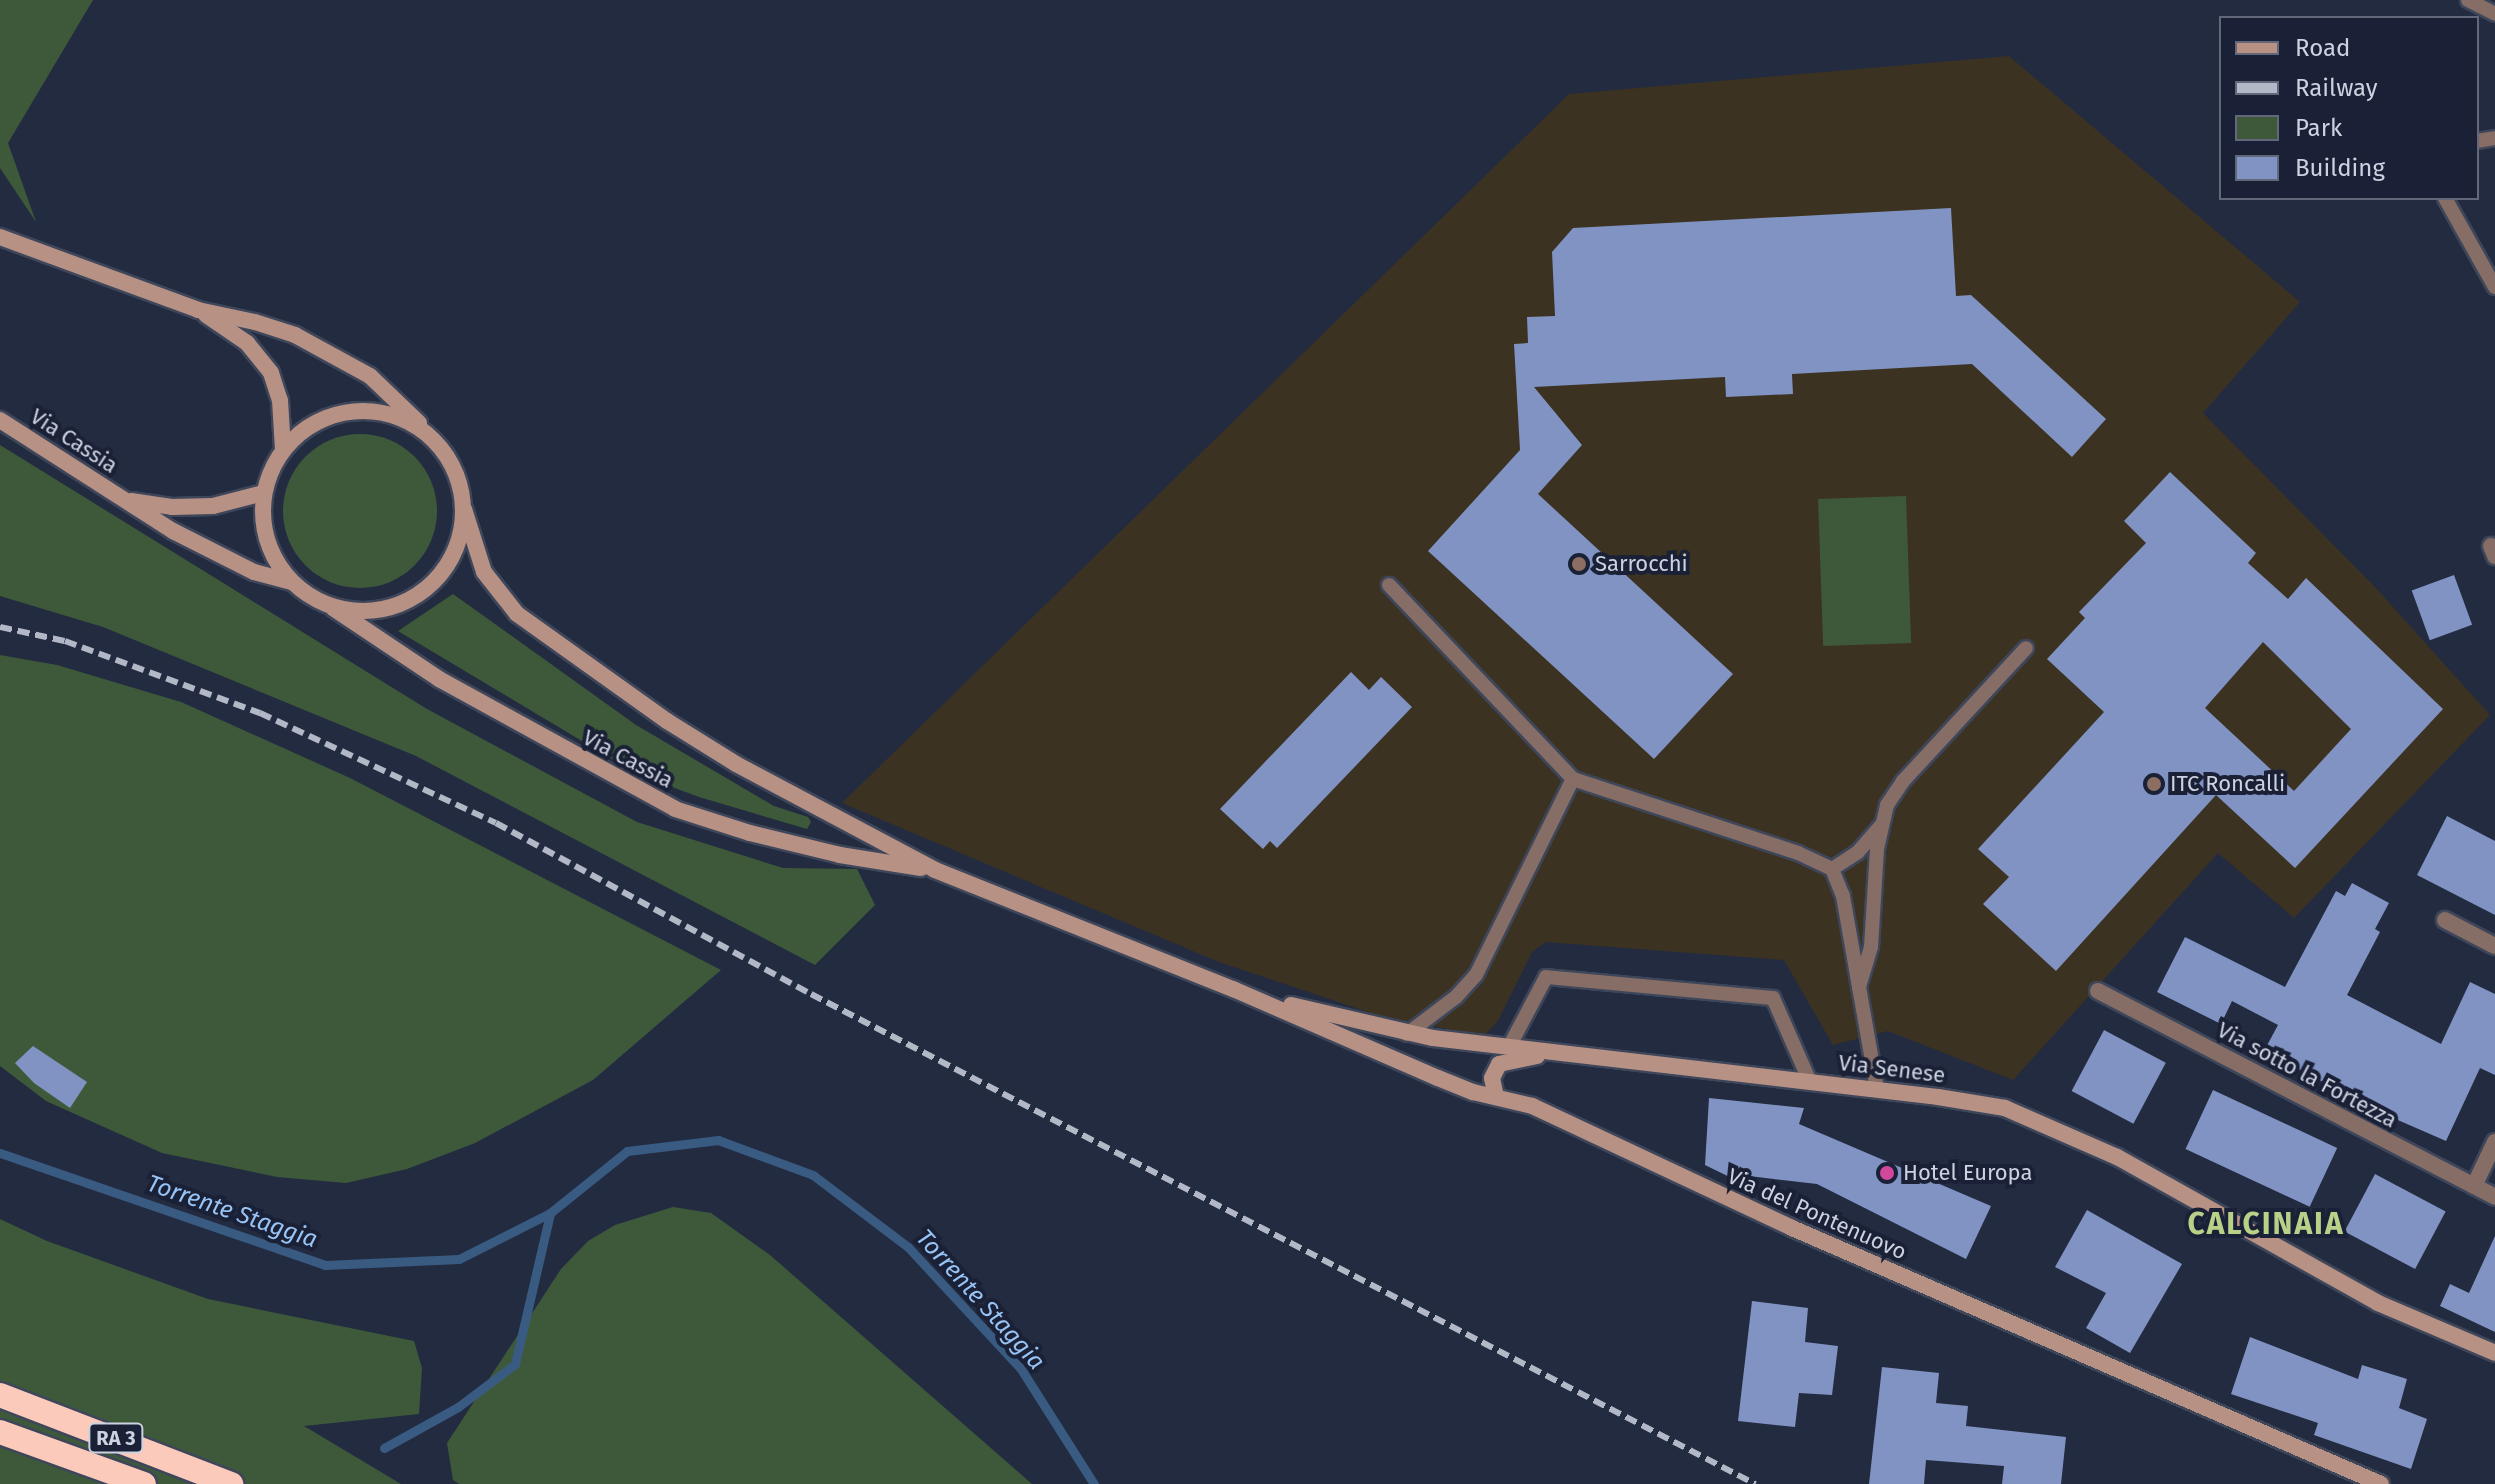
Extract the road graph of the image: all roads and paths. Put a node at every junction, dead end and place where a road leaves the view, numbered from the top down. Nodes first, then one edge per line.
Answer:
1 (2468, 0) edge
2 (2495, 14) edge
3 (2446, 200) edge
4 (0, 237) edge
5 (2495, 287) edge
6 (198, 310) junction
7 (0, 420) edge
8 (430, 436) junction
9 (283, 449) junction
10 (263, 493) junction
11 (125, 499) junction
12 (464, 509) junction
13 (291, 582) junction
14 (1389, 585) dead end
15 (333, 608) junction
16 (2026, 648) dead end
17 (1573, 779) junction
18 (1881, 825) junction
19 (1832, 869) junction
20 (935, 870) junction
21 (2445, 920) dead end
22 (2495, 946) edge
23 (1233, 989) junction
24 (1858, 990) junction
25 (2098, 991) dead end
26 (1407, 1034) junction
27 (1509, 1047) junction
28 (1554, 1052) junction
29 (1810, 1082) junction
30 (1877, 1089) junction
31 (1496, 1097) junction
32 (2495, 1142) edge
33 (2474, 1186) junction
34 (2495, 1197) edge
35 (2495, 1353) edge
36 (0, 1395) edge
37 (0, 1432) edge
38 (144, 1484) edge
39 (231, 1484) edge
40 (2381, 1484) edge

1 - 2 lane
3 - 5 lane
4 - 6 main road
6 - 8 main road
6 - 9 main road
7 - 11 main road, Via Cassia
8 - 9 main road, Via Cassia
8 - 12 main road, Via Cassia
9 - 10 main road, Via Cassia
10 - 11 main road, Via Cassia
10 - 13 main road, Via Cassia
11 - 13 main road, Via Cassia
12 - 15 main road, Via Cassia
12 - 20 main road, Via Cassia
13 - 15 main road, Via Cassia
14 - 17 lane
15 - 20 main road, Via Cassia
16 - 18 lane
17 - 19 lane
17 - 26 lane
18 - 19 lane
18 - 24 lane
19 - 24 lane
20 - 23 main road, Via Cassia
21 - 22 street
23 - 26 main road, Via Senese
23 - 31 main road, Via del Pontenuovo
24 - 30 lane
25 - 33 street, Via sotto la Fortezza
26 - 27 main road, Via Senese
27 - 28 main road, Via Senese
27 - 29 lane
28 - 29 main road, Via Senese
28 - 31 main road
29 - 30 main road, Via Senese
30 - 35 main road, Via Senese
31 - 40 main road, Via del Pontenuovo
32 - 33 street
33 - 34 street, Via sotto la Fortezza
36 - 39 highway, RA 3
37 - 38 highway, RA 3

